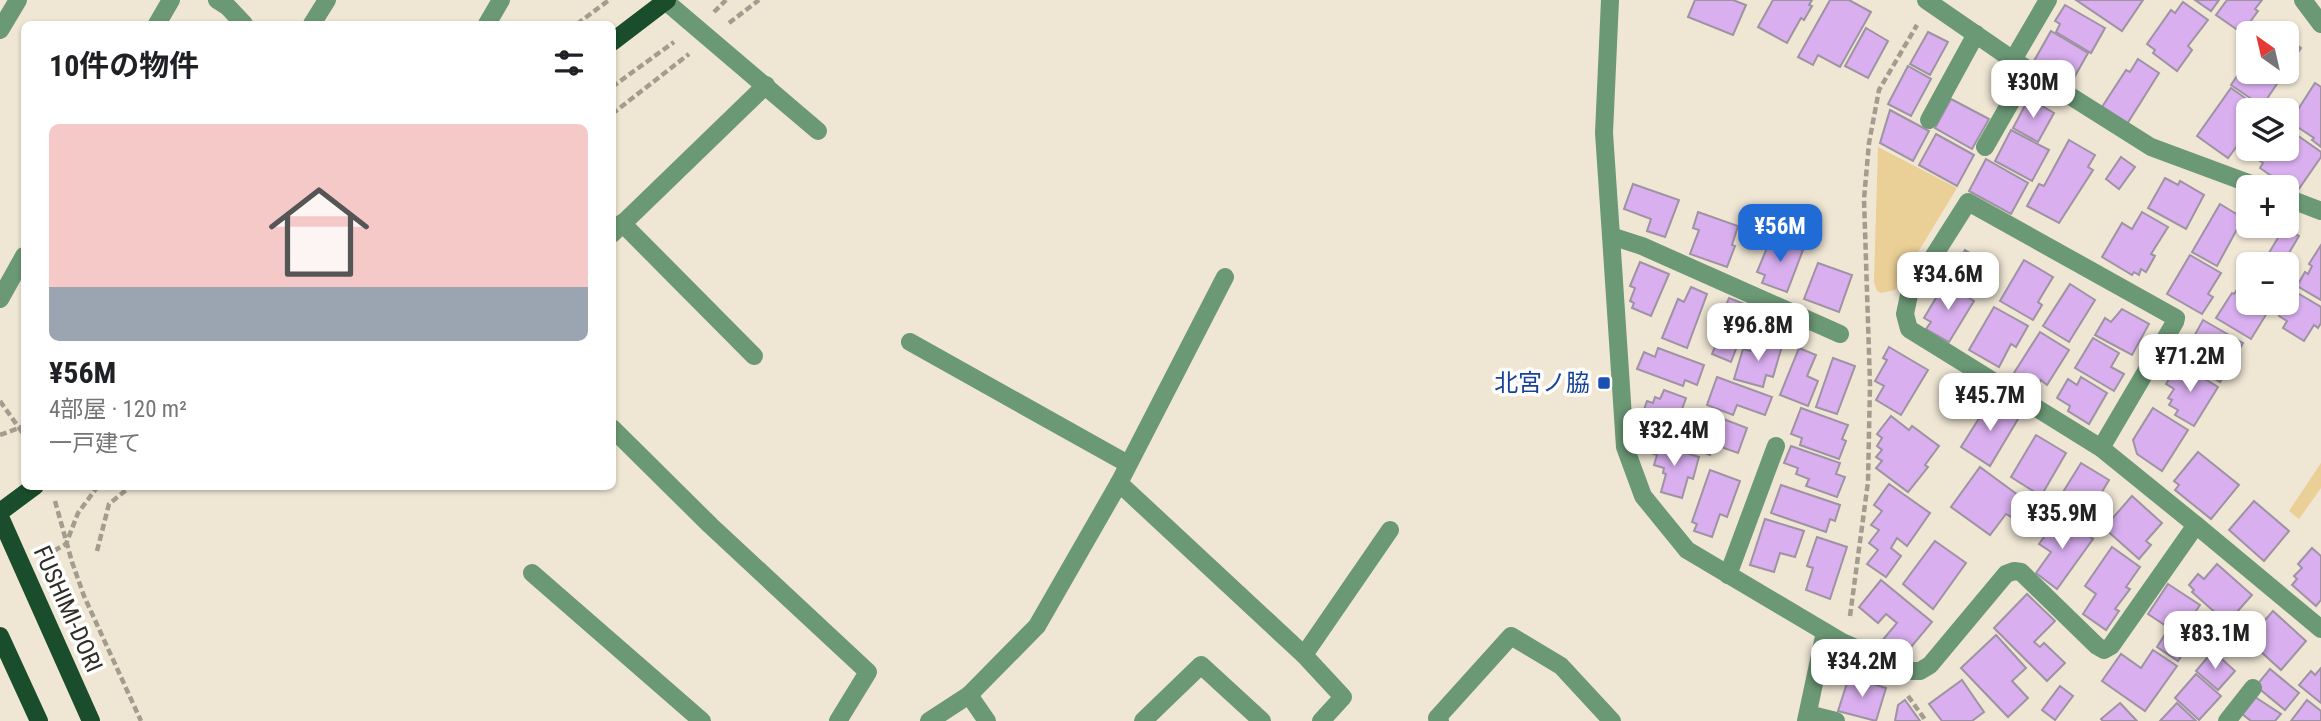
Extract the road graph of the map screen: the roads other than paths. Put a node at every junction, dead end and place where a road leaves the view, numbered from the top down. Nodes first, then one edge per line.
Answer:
1 (19, 0) edge
2 (171, 0) edge
3 (217, 0) edge
4 (327, 0) edge
5 (501, 0) edge
6 (666, 0) edge
7 (1610, 0) edge
8 (2048, 0) edge
9 (2303, 0) edge
10 (1929, 1) edge
11 (159, 21) edge
12 (241, 21) edge
13 (314, 21) edge
14 (489, 21) edge
15 (2321, 24) edge
16 (0, 30) edge
17 (1976, 34) junction
18 (616, 39) edge
19 (2012, 60) junction
20 (2029, 70) junction
21 (766, 85) junction
22 (1929, 120) dead end
23 (818, 131) dead end
24 (1985, 147) dead end
25 (2236, 178) edge
26 (2299, 203) edge
27 (2321, 211) edge
28 (617, 228) edge
29 (1611, 236) junction
30 (21, 261) edge
31 (1225, 277) dead end
32 (0, 299) edge
33 (1840, 334) dead end
34 (910, 342) dead end
35 (754, 356) dead end
36 (616, 432) edge
37 (1776, 446) dead end
38 (2101, 448) junction
39 (1128, 464) junction
40 (1119, 483) junction
41 (31, 490) edge
42 (0, 515) edge
43 (2196, 525) junction
44 (1390, 530) dead end
45 (532, 573) dead end
46 (1728, 575) junction
47 (2321, 629) edge
48 (1825, 632) junction
49 (0, 636) edge
50 (1304, 655) junction
51 (2253, 688) dead end
52 (969, 695) junction
53 (1807, 718) edge
54 (39, 721) edge
55 (91, 721) edge
56 (702, 721) edge
57 (838, 721) edge
58 (929, 721) edge
59 (987, 721) edge
60 (1143, 721) edge
61 (1262, 721) edge
62 (1321, 721) edge
63 (1440, 721) edge
64 (1612, 721) edge
65 (1836, 721) edge
66 (2227, 721) edge

1 - 16 street
2 - 11 street
3 - 12 street
4 - 13 street
5 - 14 street
6 - 18 main road
6 - 21 street
7 - 29 street
8 - 19 street
9 - 15 street
10 - 17 street
17 - 19 street
17 - 22 street
19 - 20 street
20 - 24 street
20 - 25 street
21 - 23 street
21 - 28 street
26 - 27 street
28 - 35 street
29 - 33 street
29 - 46 street
30 - 32 street
31 - 39 street
34 - 39 street
36 - 57 street
37 - 46 street
38 - 38 street
38 - 43 street
39 - 40 street
40 - 50 street
40 - 52 street
41 - 42 main road
42 - 55 main road, FUSHIMI-DORI
43 - 47 street
43 - 48 street
44 - 50 street
45 - 56 street
46 - 48 street
48 - 53 street
49 - 54 main road
50 - 62 street
51 - 66 street
52 - 58 street
52 - 59 street
53 - 65 street
60 - 61 street
63 - 64 street

